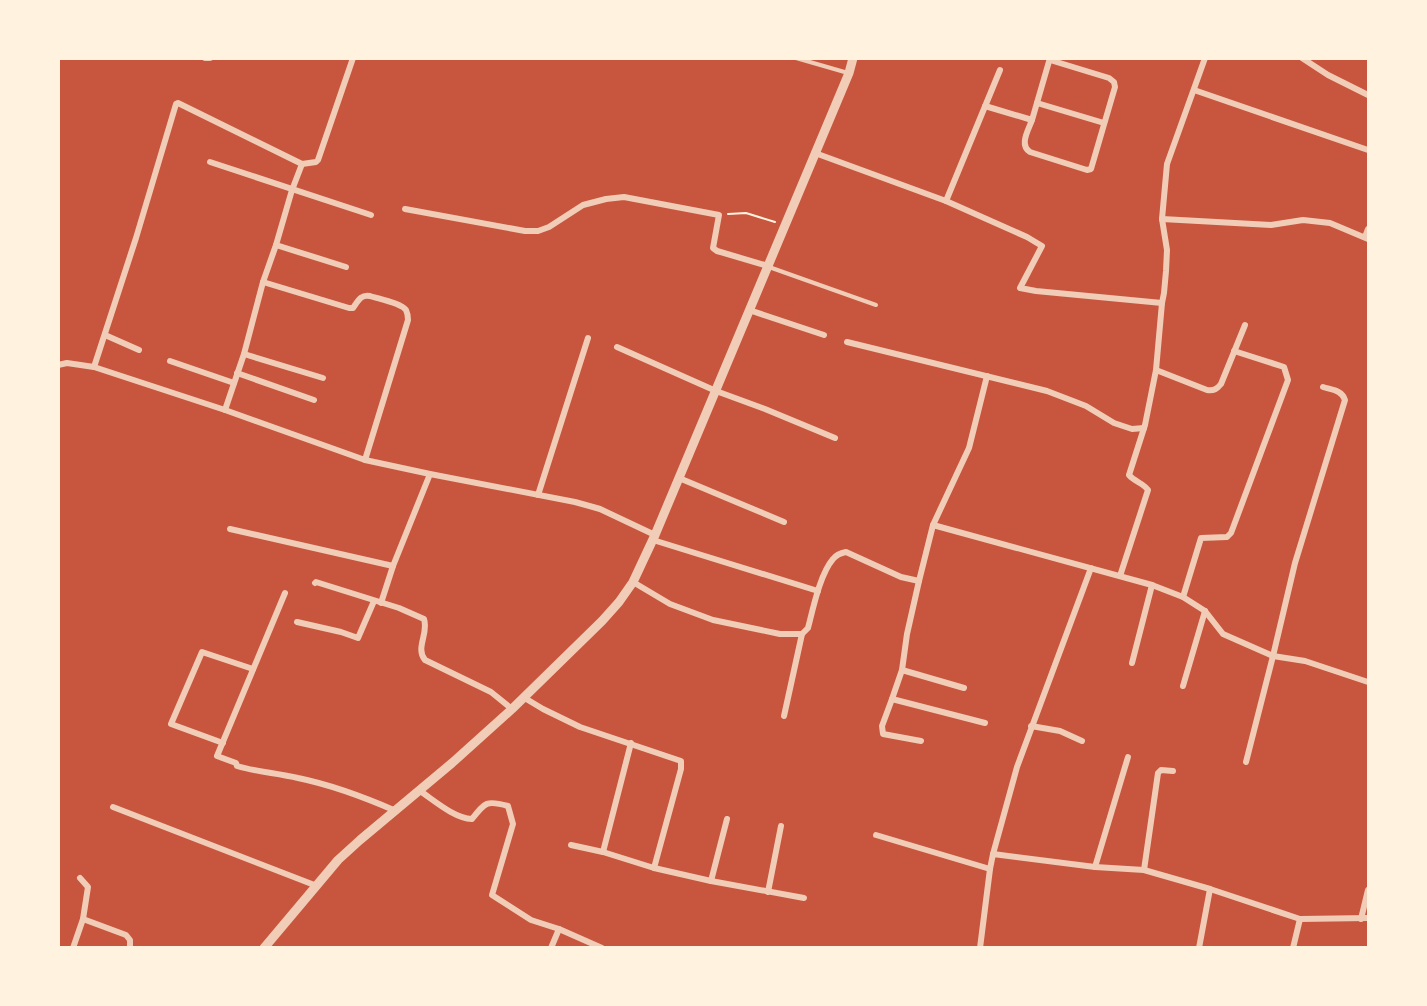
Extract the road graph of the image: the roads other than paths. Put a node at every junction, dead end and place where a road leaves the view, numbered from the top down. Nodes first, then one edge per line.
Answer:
1 (353, 58) edge
2 (796, 58) edge
3 (853, 58) edge
4 (1205, 58) edge
5 (1302, 58) edge
6 (1050, 59) edge
7 (1000, 70) dead end
8 (849, 73) junction
9 (1194, 90) junction
10 (1368, 95) edge
11 (1037, 103) junction
12 (985, 106) junction
13 (1032, 120) junction
14 (1104, 123) junction
15 (1368, 150) edge
16 (815, 153) junction
17 (210, 162) dead end
18 (302, 164) junction
19 (292, 189) junction
20 (946, 201) junction
21 (405, 209) dead end
22 (371, 215) dead end
23 (1162, 219) junction
24 (1368, 229) edge
25 (1367, 238) edge
26 (276, 245) junction
27 (768, 266) junction
28 (346, 267) dead end
29 (263, 282) junction
30 (1162, 303) junction
31 (876, 306) dead end
32 (749, 310) junction
33 (1245, 325) dead end
34 (105, 335) junction
35 (824, 335) dead end
36 (588, 338) dead end
37 (847, 342) dead end
38 (617, 347) dead end
39 (139, 350) dead end
40 (1234, 351) junction
41 (244, 354) junction
42 (170, 361) dead end
43 (58, 364) edge
44 (94, 367) junction
45 (1156, 370) junction
46 (237, 373) junction
47 (987, 376) junction
48 (323, 378) dead end
49 (234, 383) junction
50 (1323, 387) dead end
51 (716, 391) junction
52 (314, 400) dead end
53 (225, 410) junction
54 (1144, 428) junction
55 (835, 438) dead end
56 (365, 459) junction
57 (430, 474) junction
58 (679, 478) junction
59 (538, 495) junction
60 (784, 522) dead end
61 (933, 525) junction
62 (230, 529) dead end
63 (654, 537) junction
64 (393, 566) junction
65 (1090, 568) junction
66 (1120, 576) junction
67 (919, 581) junction
68 (633, 582) junction
69 (315, 583) dead end
70 (1152, 585) junction
71 (818, 591) junction
72 (285, 592) dead end
73 (1183, 597) junction
74 (378, 602) junction
75 (1204, 611) junction
76 (297, 622) dead end
77 (802, 634) junction
78 (1274, 656) junction
79 (1132, 663) dead end
80 (253, 669) junction
81 (902, 670) junction
82 (1368, 682) edge
83 (1183, 686) dead end
84 (964, 688) dead end
85 (523, 697) junction
86 (892, 699) junction
87 (512, 708) junction
88 (784, 716) dead end
89 (985, 723) dead end
90 (1031, 726) junction
91 (921, 741) dead end
92 (1082, 741) dead end
93 (223, 743) junction
94 (631, 743) junction
95 (1128, 758) dead end
96 (1246, 762) dead end
97 (1173, 771) dead end
98 (420, 791) junction
99 (113, 807) dead end
100 (396, 811) junction
101 (727, 819) dead end
102 (781, 826) dead end
103 (876, 835) dead end
104 (571, 845) dead end
105 (603, 852) junction
106 (993, 854) junction
107 (1095, 867) junction
108 (654, 868) junction
109 (990, 869) junction
110 (1144, 870) junction
111 (80, 878) dead end
112 (711, 881) junction
113 (317, 886) junction
114 (1210, 889) junction
115 (1368, 890) edge
116 (768, 892) junction
117 (804, 898) dead end
118 (1368, 918) edge
119 (83, 919) junction
120 (1300, 920) junction
121 (1361, 920) junction
122 (559, 929) junction
123 (73, 948) edge
124 (130, 948) edge
125 (264, 948) edge
126 (551, 948) edge
127 (602, 948) edge
128 (980, 948) edge
129 (1199, 948) edge
130 (1293, 948) edge

1 - 18 street
2 - 8 lane
3 - 8 street
4 - 9 street
5 - 10 street
6 - 11 street
6 - 14 street
7 - 12 street
8 - 16 street
9 - 15 street
9 - 23 street
11 - 13 street
11 - 14 street
12 - 13 street
12 - 20 street
13 - 14 street
16 - 20 street
16 - 27 street
17 - 19 street
18 - 19 street
18 - 34 street
19 - 22 street
19 - 26 street
20 - 30 street
21 - 27 street
23 - 25 street
23 - 30 street
24 - 25 street
26 - 28 street
26 - 29 street
27 - 31 lane
27 - 32 street
29 - 41 street
29 - 56 street
30 - 45 street
32 - 35 street
32 - 51 street
33 - 40 street
34 - 39 street
34 - 44 street
36 - 59 street
37 - 47 street
38 - 51 street
40 - 45 street
40 - 73 street
41 - 46 street
41 - 48 street
42 - 49 street
43 - 44 street
44 - 53 street
45 - 54 street
46 - 49 street
46 - 52 street
47 - 54 street
47 - 61 street
49 - 53 street
50 - 78 street
51 - 55 street
51 - 58 street
53 - 56 street
54 - 66 street
56 - 57 street
57 - 59 street
57 - 64 street
58 - 60 street
58 - 63 street
59 - 63 street
61 - 65 street
61 - 67 street
62 - 64 street
63 - 68 street
63 - 71 street
64 - 74 street
65 - 66 street
65 - 90 street
66 - 70 street
67 - 71 street
67 - 81 street
68 - 77 street
68 - 85 street
69 - 74 street
70 - 73 street
70 - 79 street
71 - 77 street
72 - 80 street
73 - 75 street
74 - 76 street
74 - 87 street
75 - 78 street
75 - 83 street
77 - 88 street
78 - 82 street
78 - 96 street
80 - 93 street
80 - 93 street
81 - 84 street
81 - 86 street
85 - 87 street
85 - 94 street
86 - 89 street
86 - 91 street
87 - 98 street
90 - 92 street
90 - 106 street
93 - 100 street
94 - 105 street
94 - 108 street
95 - 107 street
97 - 110 street
98 - 100 street
98 - 122 street
99 - 113 street
100 - 113 street
101 - 112 street
102 - 116 street
103 - 109 street
104 - 105 street
105 - 108 street
106 - 107 street
106 - 109 street
107 - 110 street
108 - 112 street
109 - 128 street
110 - 114 street
111 - 119 street
112 - 116 street
113 - 125 street
114 - 120 street
114 - 129 street
115 - 121 street
116 - 117 street
118 - 121 street
119 - 123 street
119 - 124 street
120 - 121 street
120 - 130 street
122 - 126 street
122 - 127 street

